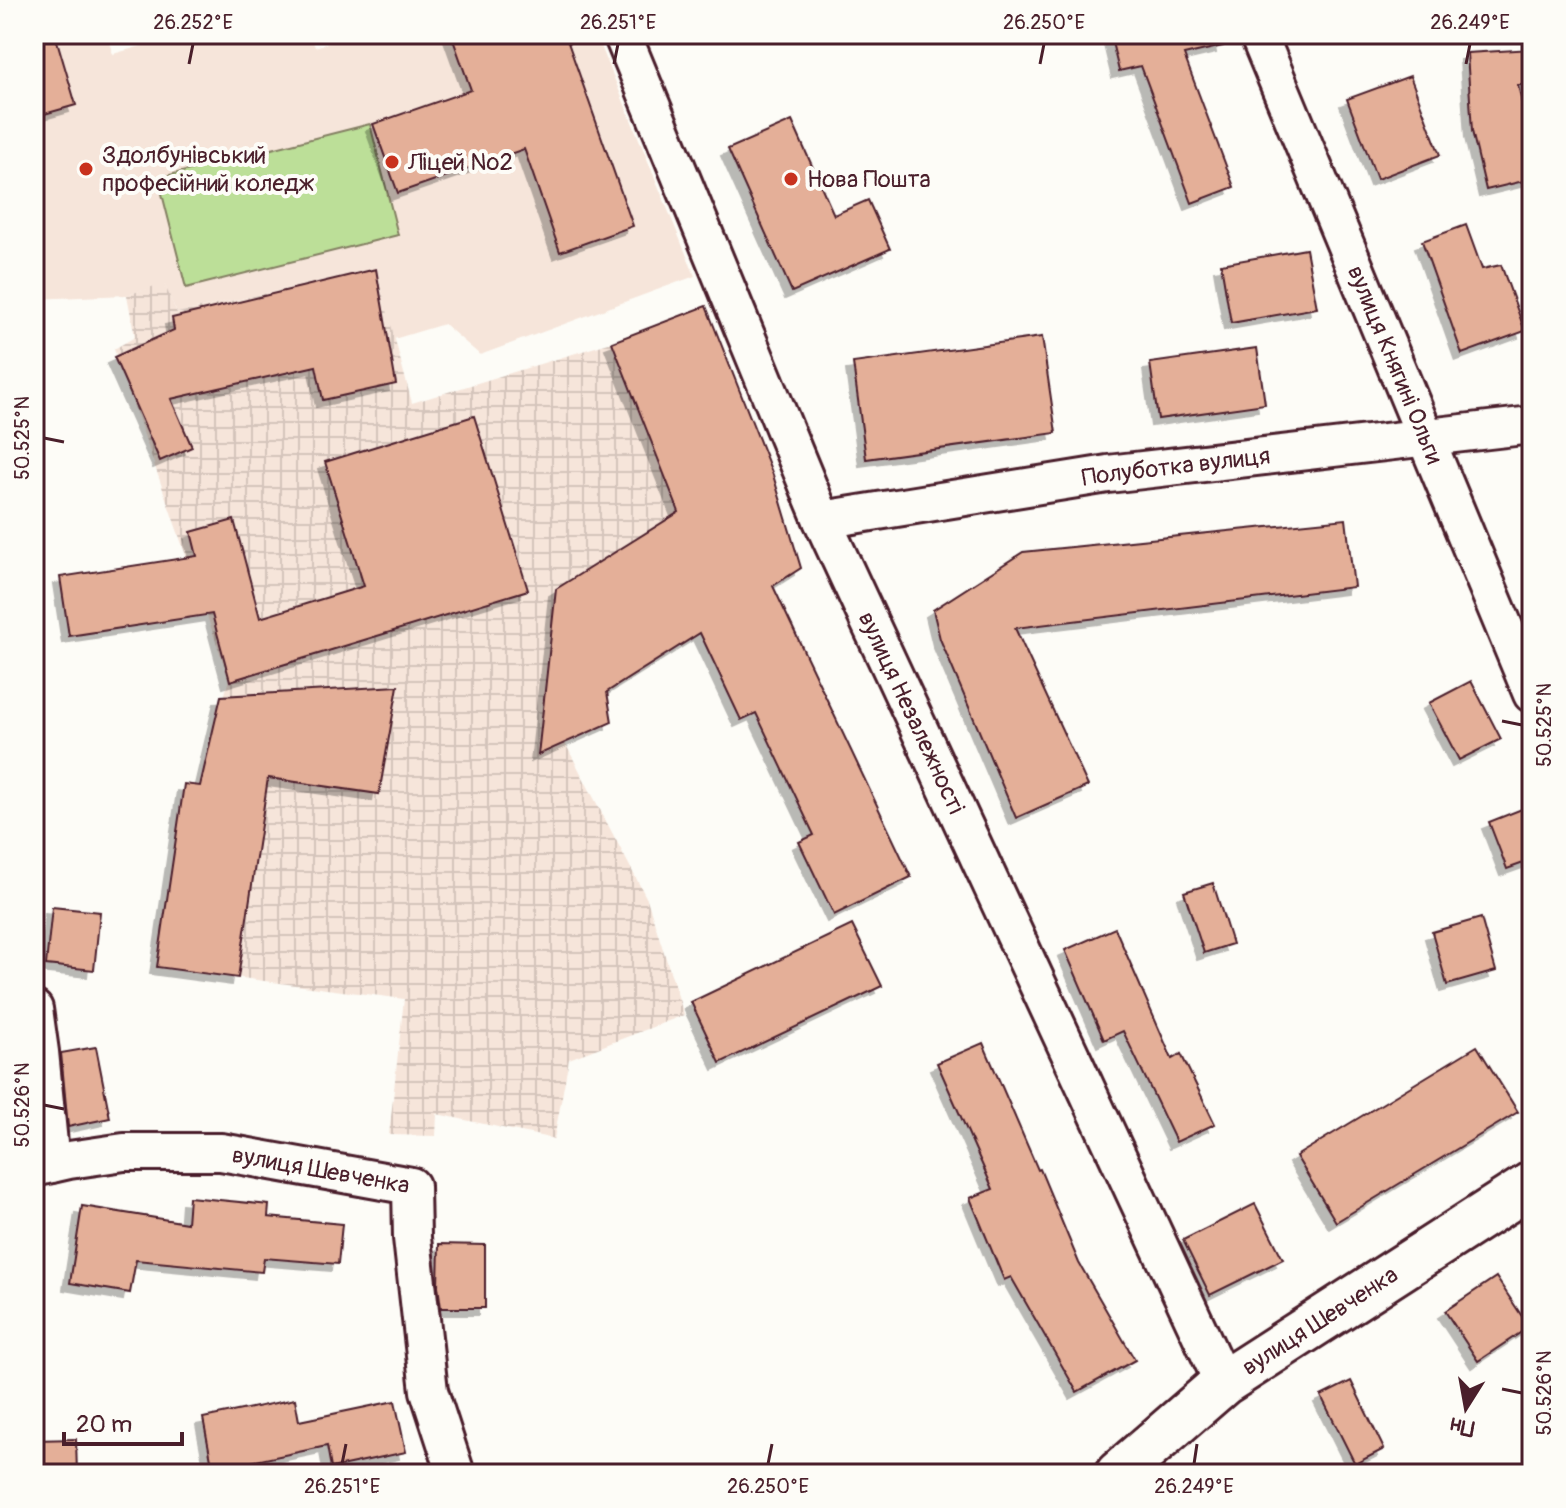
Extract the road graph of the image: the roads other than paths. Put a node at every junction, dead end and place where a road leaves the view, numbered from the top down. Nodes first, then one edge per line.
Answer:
1 (622, 34) edge
2 (1258, 34) edge
3 (1532, 425) edge
4 (1425, 437) junction
5 (822, 520) junction
6 (1532, 694) edge
7 (34, 1009) edge
8 (42, 1166) edge
9 (1532, 1184) edge
10 (1223, 1383) junction
11 (456, 1474) edge
12 (1118, 1474) edge

1 - 5 street, вулиця Незалежності
2 - 4 street, вулиця Княгині Ольги
3 - 4 street, Полуботка вулиця
4 - 5 street, Полуботка вулиця
4 - 6 street, вулиця Княгині Ольги
5 - 10 street, вулиця Незалежності
7 - 8 street
8 - 11 street, вулиця Шевченка
9 - 10 main road, вулиця Шевченка
10 - 12 main road, вулиця Шевченка

